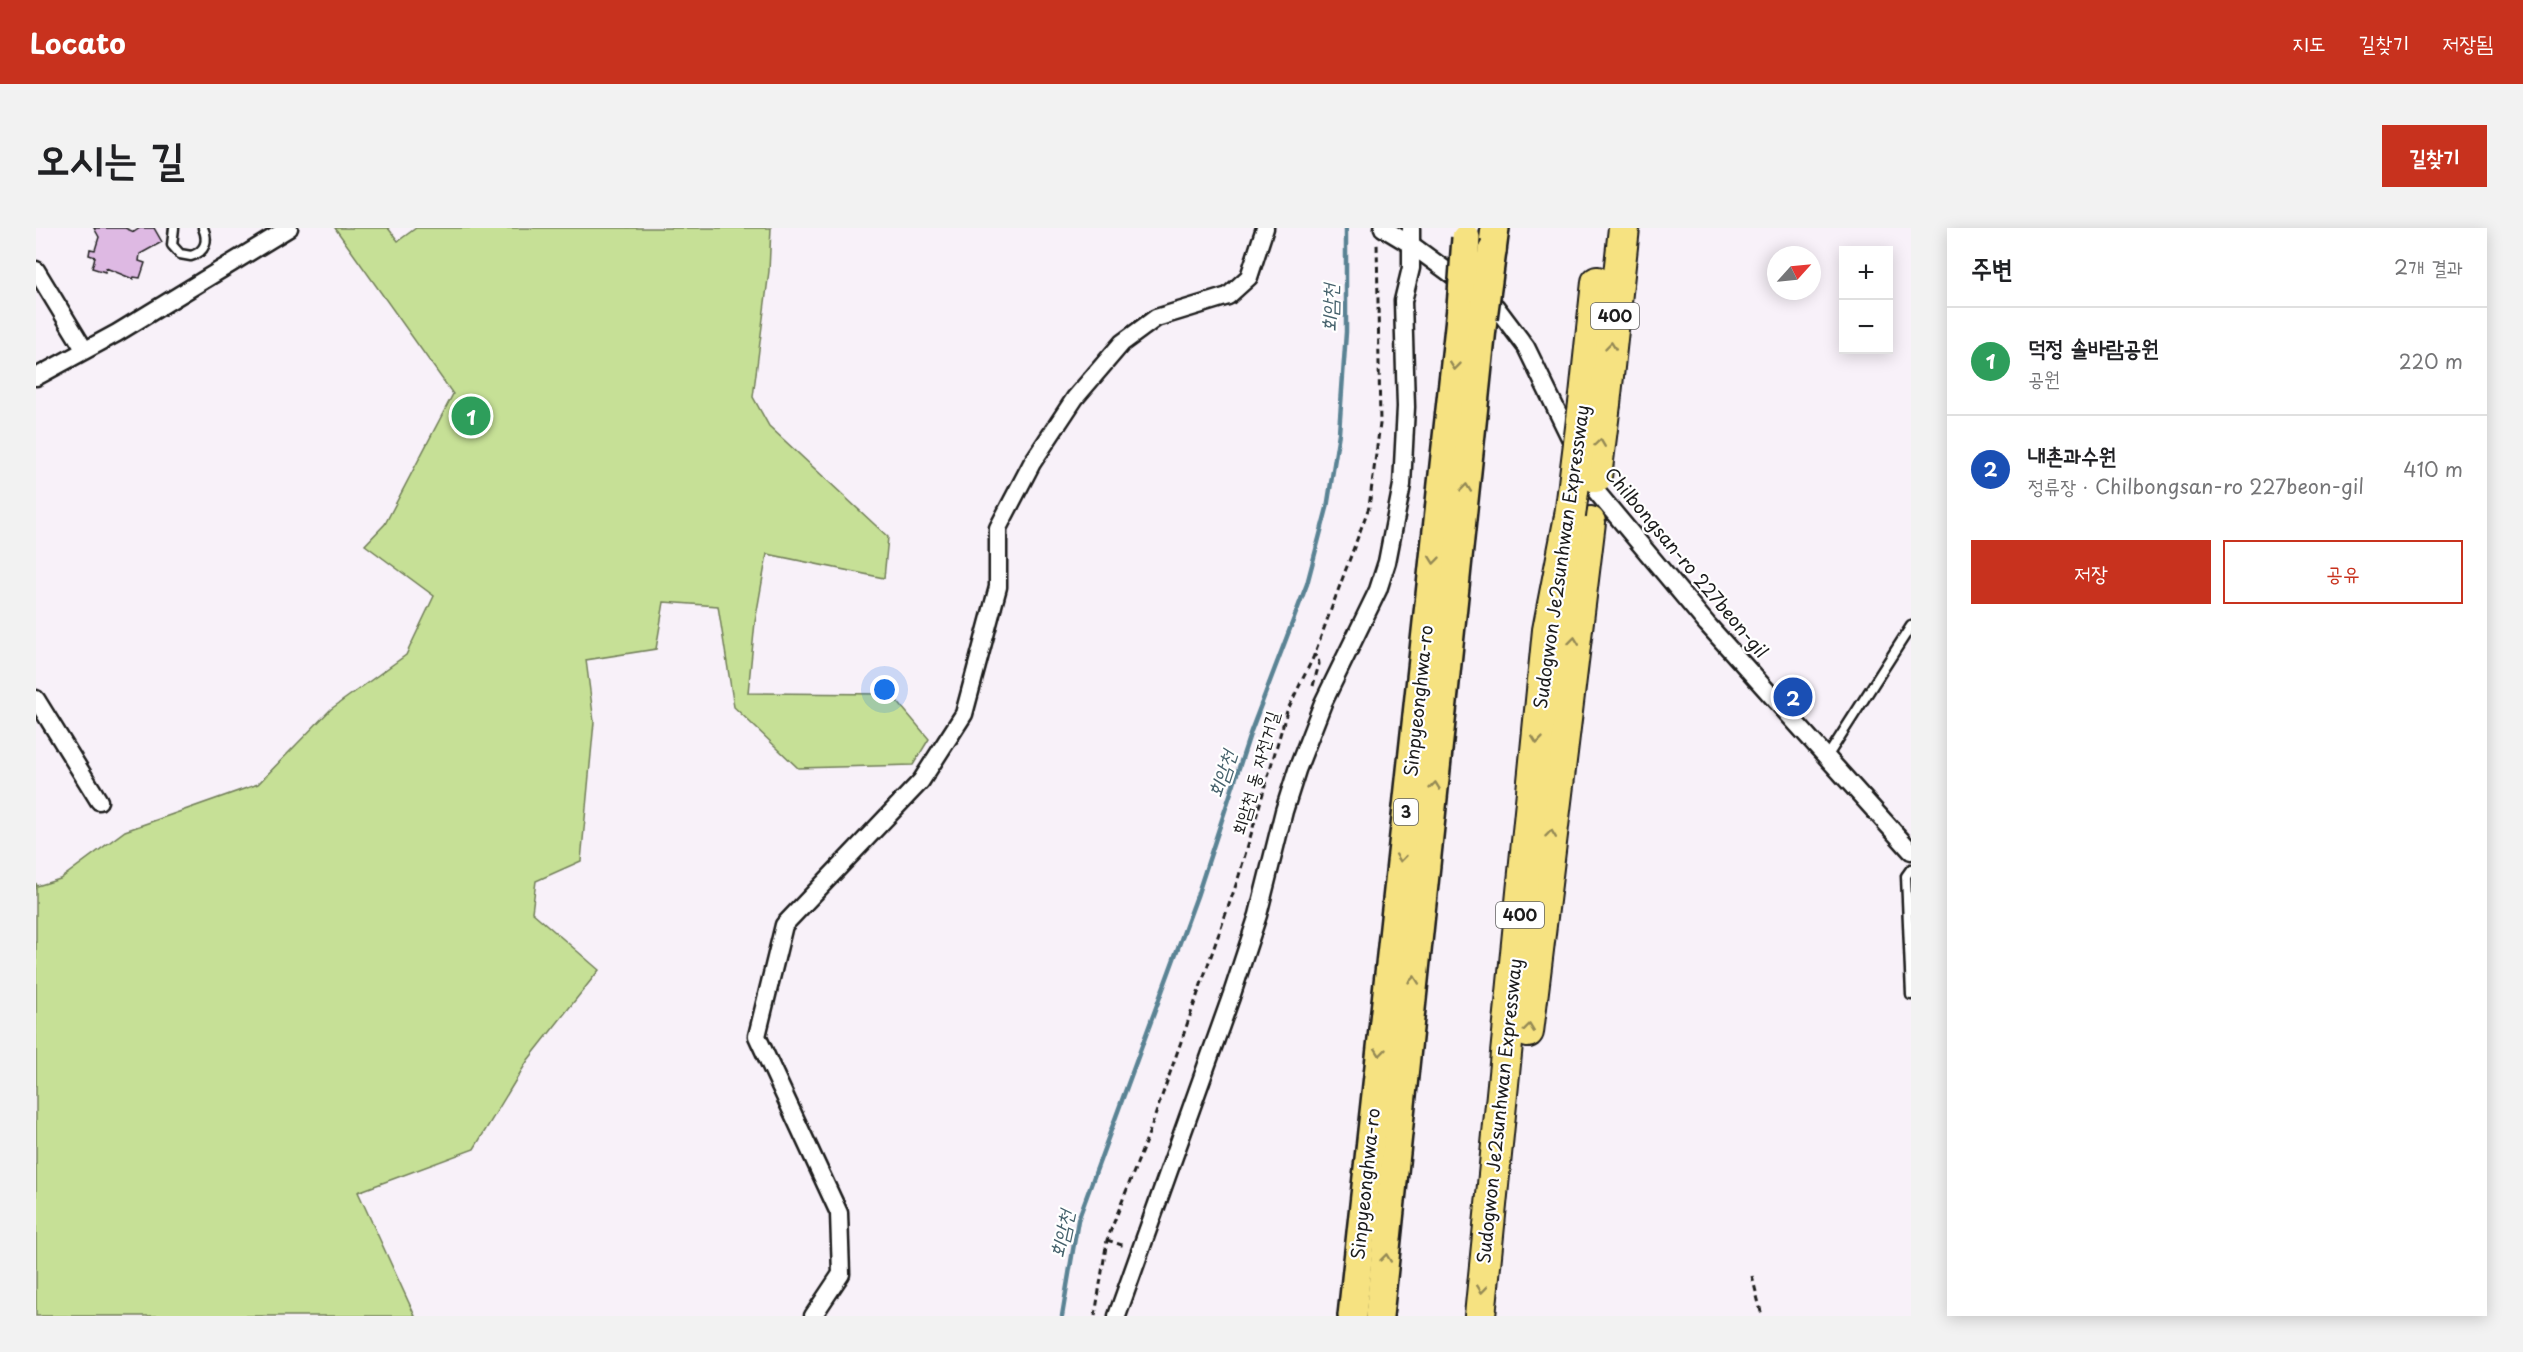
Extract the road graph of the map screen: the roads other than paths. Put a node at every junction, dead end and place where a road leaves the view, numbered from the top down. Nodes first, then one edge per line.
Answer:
1 (174, 228) edge
2 (204, 228) edge
3 (289, 228) edge
4 (1265, 228) edge
5 (1603, 228) edge
6 (1624, 228) edge
7 (1467, 233) edge
8 (1380, 234) edge
9 (1409, 238) edge
10 (1493, 239) edge
11 (36, 270) edge
12 (1472, 313) junction
13 (84, 349) junction
14 (36, 377) edge
15 (1595, 400) junction
16 (1580, 519) junction
17 (1911, 626) edge
18 (36, 699) edge
19 (1827, 757) junction
20 (99, 801) dead end
21 (1911, 851) edge
22 (1911, 869) edge
23 (1911, 995) edge
24 (813, 1316) edge
25 (1117, 1316) edge
26 (1352, 1316) edge
27 (1380, 1316) edge
28 (1480, 1316) edge
29 (1500, 1316) edge

1 - 2 lane
3 - 13 street
4 - 24 street
5 - 15 highway, Sudogwon Je2sunhwan Expressway / 400
15 -> 6 highway, Sudogwon Je2sunhwan Expressway / 400
7 - 12 highway, Sinpyeonghwa-ro / 3, bridge
8 - 9 street, Chilbongsan-ro 227beon-gil
9 - 19 street, Chilbongsan-ro 227beon-gil
9 - 25 street
10 - 12 highway, Sinpyeonghwa-ro / 3, bridge
11 - 13 street
12 -> 26 highway, Sinpyeonghwa-ro / 3
27 -> 12 highway, Sinpyeonghwa-ro / 3
13 - 14 street
15 - 16 highway, Sudogwon Je2sunhwan Expressway / 400, bridge
16 -> 28 highway, Sudogwon Je2sunhwan Expressway / 400
29 -> 16 highway, Sudogwon Je2sunhwan Expressway / 400
17 - 19 lane
18 - 20 street
19 - 21 street, Chilbongsan-ro 227beon-gil
22 - 23 lane

